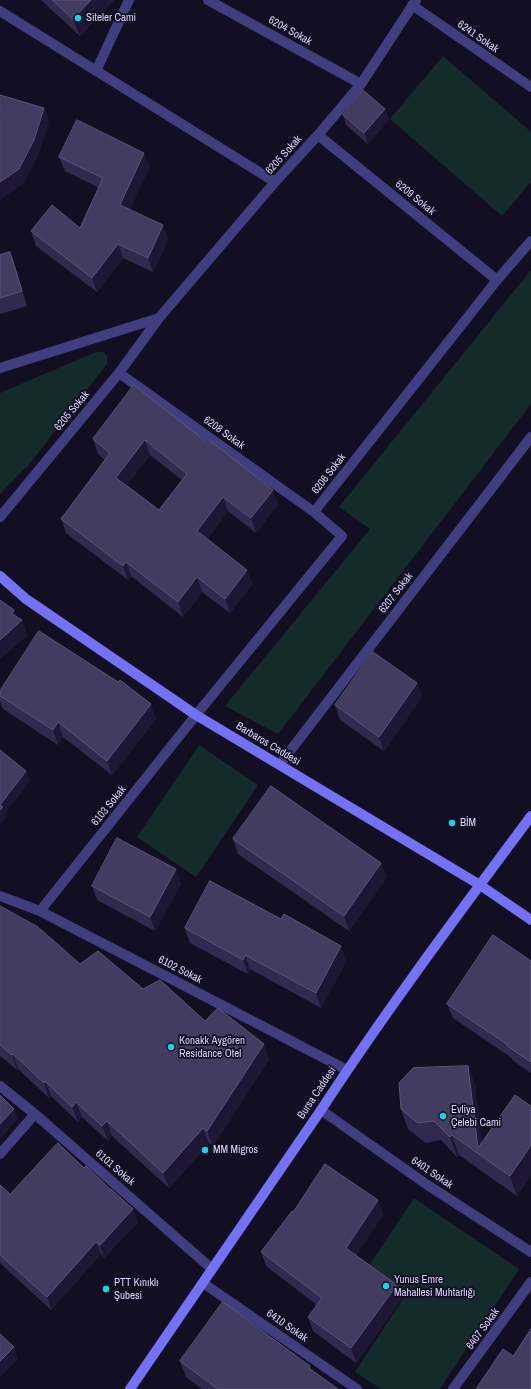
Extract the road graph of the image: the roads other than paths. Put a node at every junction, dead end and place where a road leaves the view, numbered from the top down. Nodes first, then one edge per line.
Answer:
1 (129, 0) edge
2 (208, 0) edge
3 (414, 3) edge
4 (0, 10) edge
5 (96, 71) junction
6 (361, 84) junction
7 (531, 88) edge
8 (318, 135) junction
9 (275, 182) junction
10 (531, 241) edge
11 (497, 280) junction
12 (159, 318) junction
13 (0, 368) edge
14 (119, 373) junction
15 (531, 437) edge
16 (314, 512) junction
17 (0, 517) edge
18 (0, 576) edge
19 (196, 715) junction
20 (280, 764) junction
21 (531, 816) edge
22 (480, 885) junction
23 (0, 896) edge
24 (40, 911) junction
25 (531, 920) edge
26 (347, 1070) junction
27 (0, 1086) edge
28 (321, 1110) junction
29 (35, 1114) junction
30 (0, 1154) edge
31 (531, 1252) edge
32 (212, 1269) junction
33 (531, 1282) edge
34 (203, 1283) junction
35 (130, 1389) edge
36 (357, 1389) edge
37 (454, 1389) edge

1 - 5 street
2 - 6 street, 6204 Sokak
3 - 6 street, 6205 Sokak
3 - 7 street, 6241 Sokak
4 - 5 street
5 - 9 street
6 - 8 street, 6205 Sokak
8 - 9 street, 6205 Sokak
8 - 11 street, 6209 Sokak
9 - 12 street, 6205 Sokak
10 - 11 street, 6206 Sokak
11 - 16 street, 6206 Sokak
12 - 13 street
12 - 14 street, 6205 Sokak
14 - 16 street, 6208 Sokak
14 - 17 street, 6205 Sokak
15 - 20 street, 6207 Sokak
16 - 19 street, 6206 Sokak
18 - 19 main road, Barbaros Caddesi
19 - 20 main road, Barbaros Caddesi
19 - 24 street, 6103 Sokak
20 - 22 main road, Barbaros Caddesi
21 - 22 main road, Bursa Caddesi
22 - 25 main road, Barbaros Caddesi
22 - 26 main road, Bursa Caddesi
23 - 24 street, 6102 Sokak
24 - 26 street, 6102 Sokak
26 - 28 main road, Bursa Caddesi
27 - 29 street, 6101 Sokak
28 - 31 street, 6401 Sokak
28 - 32 main road, Bursa Caddesi
29 - 30 street
29 - 32 street, 6101 Sokak
32 - 34 main road, Bursa Caddesi
33 - 37 street, 6407 Sokak
34 - 35 main road, Bursa Caddesi
34 - 36 street, 6410 Sokak

